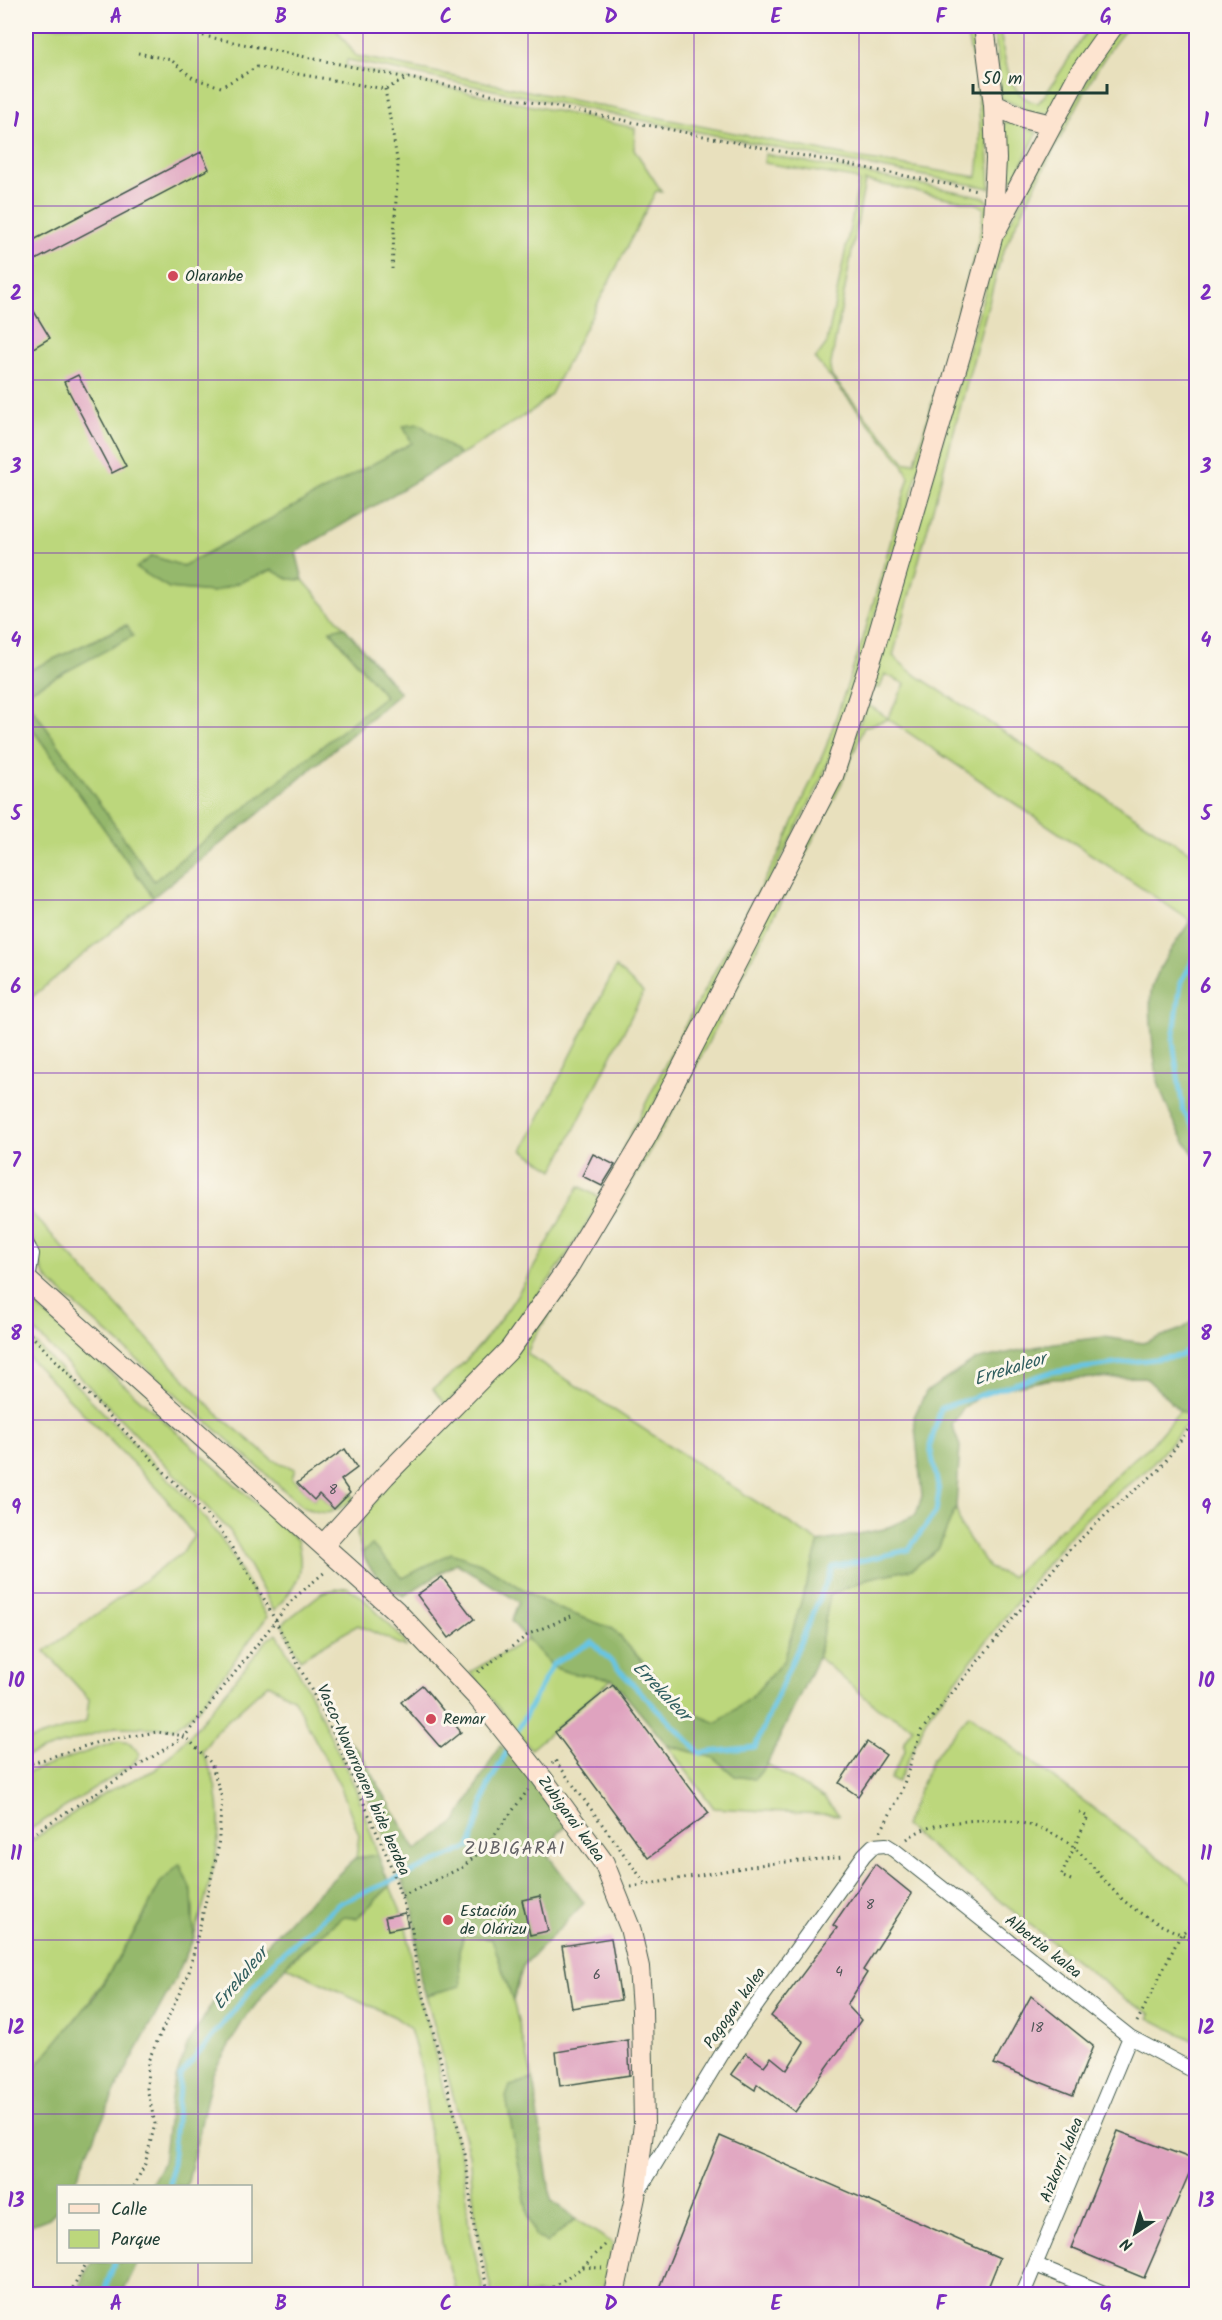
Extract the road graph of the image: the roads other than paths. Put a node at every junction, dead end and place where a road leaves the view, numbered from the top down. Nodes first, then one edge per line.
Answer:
1 (984, 26) edge
2 (1113, 26) edge
3 (994, 105) junction
4 (1050, 125) junction
5 (992, 238) junction
6 (26, 1243) edge
7 (27, 1280) edge
8 (324, 1544) junction
9 (869, 1851) joint
10 (1130, 2037) junction
11 (1197, 2072) edge
12 (635, 2197) junction
13 (1036, 2265) junction
14 (614, 2295) edge
15 (1023, 2295) edge
16 (1106, 2295) edge

1 - 3 street
2 - 4 street
3 - 4 street
3 - 5 street
4 - 5 street
5 - 8 street
6 - 7 street
7 - 8 street, Zubigarai kalea
8 - 12 street, Zubigarai kalea
9 - 10 street, Albertia kalea
9 - 12 street, Pagogan kalea
10 - 11 street, Albertia kalea
10 - 13 street, Aizkorri kalea
12 - 14 street, Zubigarai kalea
13 - 15 street, Aizkorri kalea
13 - 16 street

